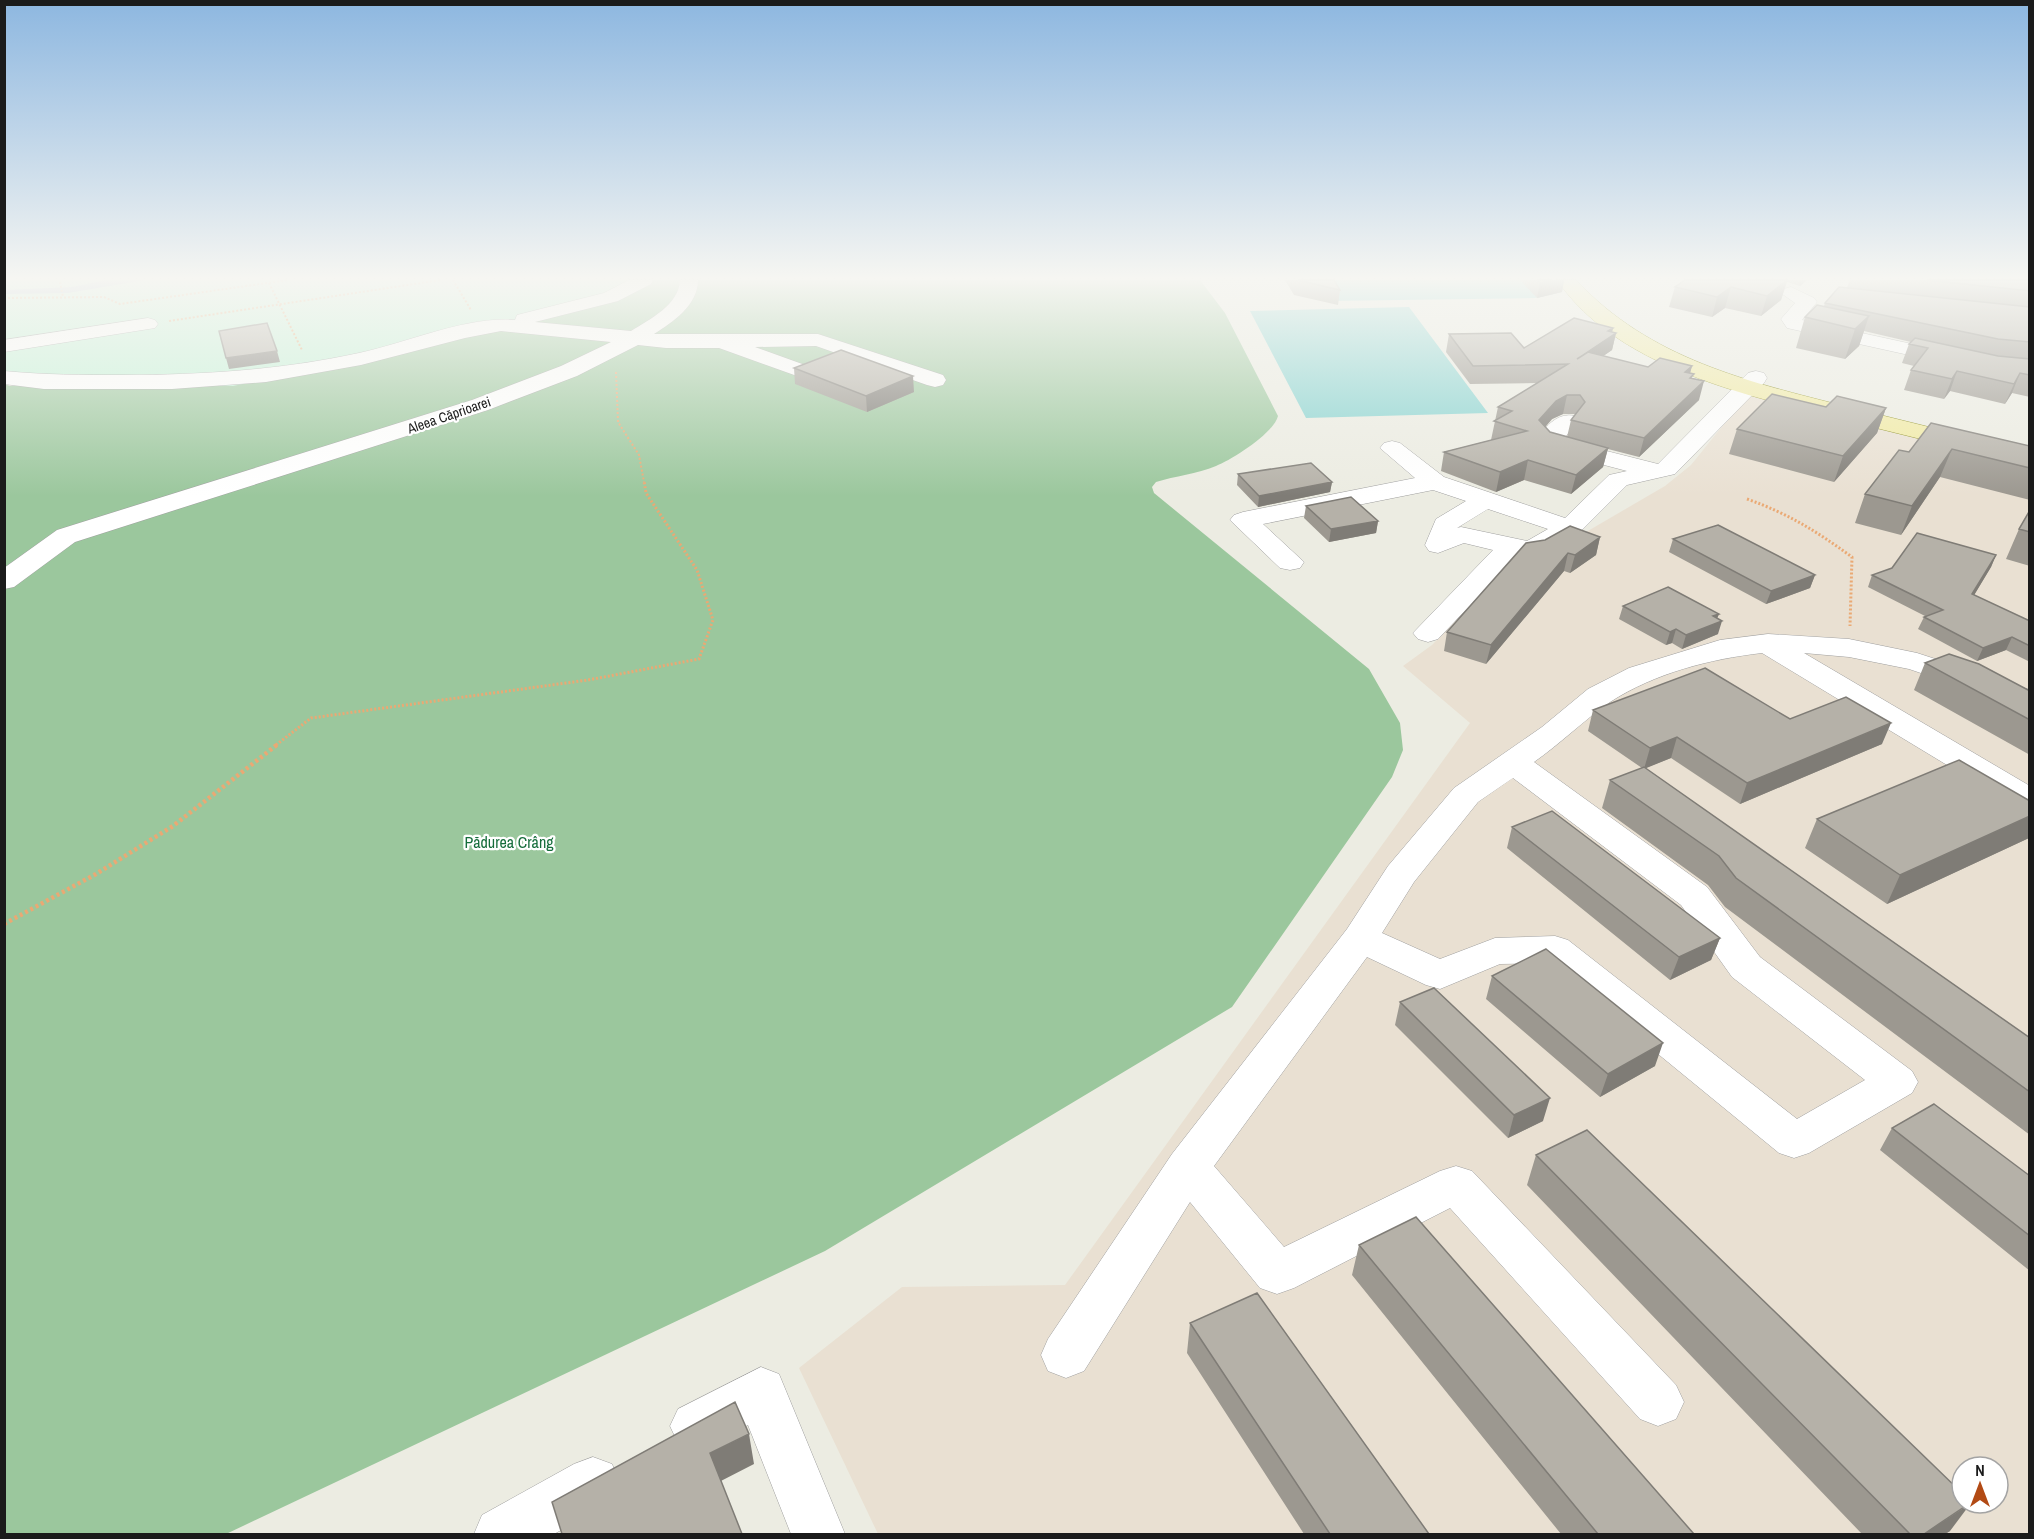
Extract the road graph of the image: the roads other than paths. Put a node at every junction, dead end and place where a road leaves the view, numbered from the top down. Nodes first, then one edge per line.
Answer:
1 (389, 352) edge
2 (608, 352) edge
3 (748, 352) edge
4 (853, 352) edge
5 (1662, 352) edge
6 (1687, 352) edge
7 (1919, 352) edge
8 (797, 370) edge
9 (2030, 372) edge
10 (4, 377) edge
11 (935, 380) dead end
12 (1751, 382) junction
13 (1567, 421) dead end
14 (1937, 430) junction
15 (2030, 446) edge
16 (1392, 448) dead end
17 (2030, 459) edge
18 (1657, 471) junction
19 (1435, 482) junction
20 (1487, 499) junction
21 (1569, 528) junction
22 (1503, 548) junction
23 (1290, 562) dead end
24 (4, 581) edge
25 (1428, 633) dead end
26 (1768, 643) junction
27 (2030, 701) edge
28 (1514, 762) junction
29 (2030, 801) edge
30 (1360, 938) junction
31 (1188, 1167) junction
32 (1066, 1355) dead end
33 (1658, 1402) dead end
34 (501, 1534) edge
35 (818, 1534) edge

1 - 10 street
2 - 24 street, Aleea Căprioarei
3 - 8 street
4 - 11 street
5 - 12 main road
6 - 12 main road
7 - 9 street
12 - 14 main road
12 - 18 street
13 - 18 street
14 - 15 main road
14 - 17 main road
16 - 19 street
18 - 21 street
19 - 20 street
19 - 23 street
20 - 21 street
20 - 22 street
21 - 22 street
22 - 25 street
26 - 27 street
26 - 28 street
26 - 29 street
28 - 30 street
28 - 30 street
30 - 31 street
31 - 32 street
31 - 33 street
34 - 35 street

